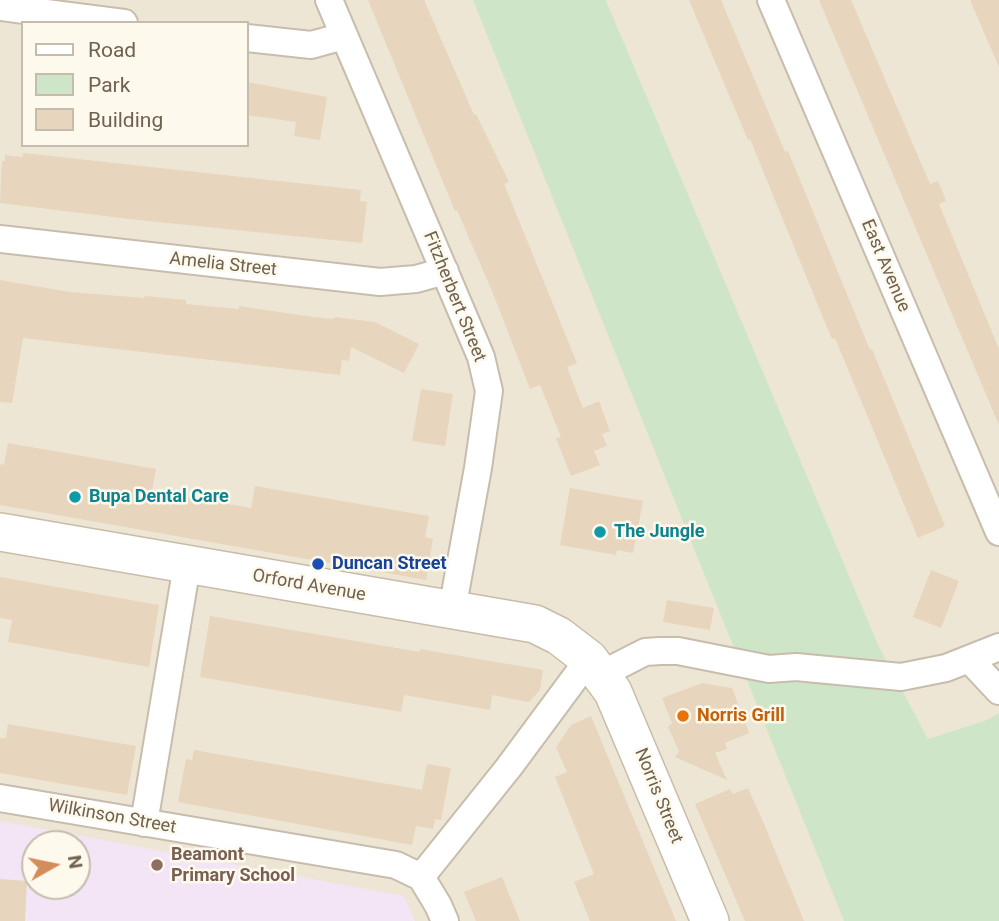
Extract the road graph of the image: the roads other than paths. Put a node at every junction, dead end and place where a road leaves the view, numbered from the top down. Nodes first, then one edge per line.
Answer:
1 (329, 0) edge
2 (771, 0) edge
3 (0, 7) edge
4 (108, 21) edge
5 (344, 36) junction
6 (248, 38) edge
7 (0, 239) edge
8 (445, 271) junction
9 (0, 531) edge
10 (999, 532) edge
11 (187, 565) junction
12 (452, 610) junction
13 (999, 647) edge
14 (970, 660) junction
15 (595, 667) junction
16 (999, 691) edge
17 (0, 798) edge
18 (144, 823) junction
19 (421, 877) junction
20 (445, 921) edge
21 (710, 921) edge

1 - 5 street, Fitzherbert Street
2 - 10 street, East Avenue
3 - 4 street
5 - 6 street
5 - 8 street, Fitzherbert Street
7 - 8 street, Amelia Street
8 - 12 street, Fitzherbert Street
9 - 11 street, Orford Avenue
11 - 12 street, Orford Avenue
11 - 18 street
12 - 15 street, Orford Avenue
13 - 14 street
14 - 15 street
14 - 16 street
15 - 19 street
15 - 21 street, Norris Street
17 - 18 street, Wilkinson Street
18 - 19 street, Wilkinson Street
19 - 20 street

